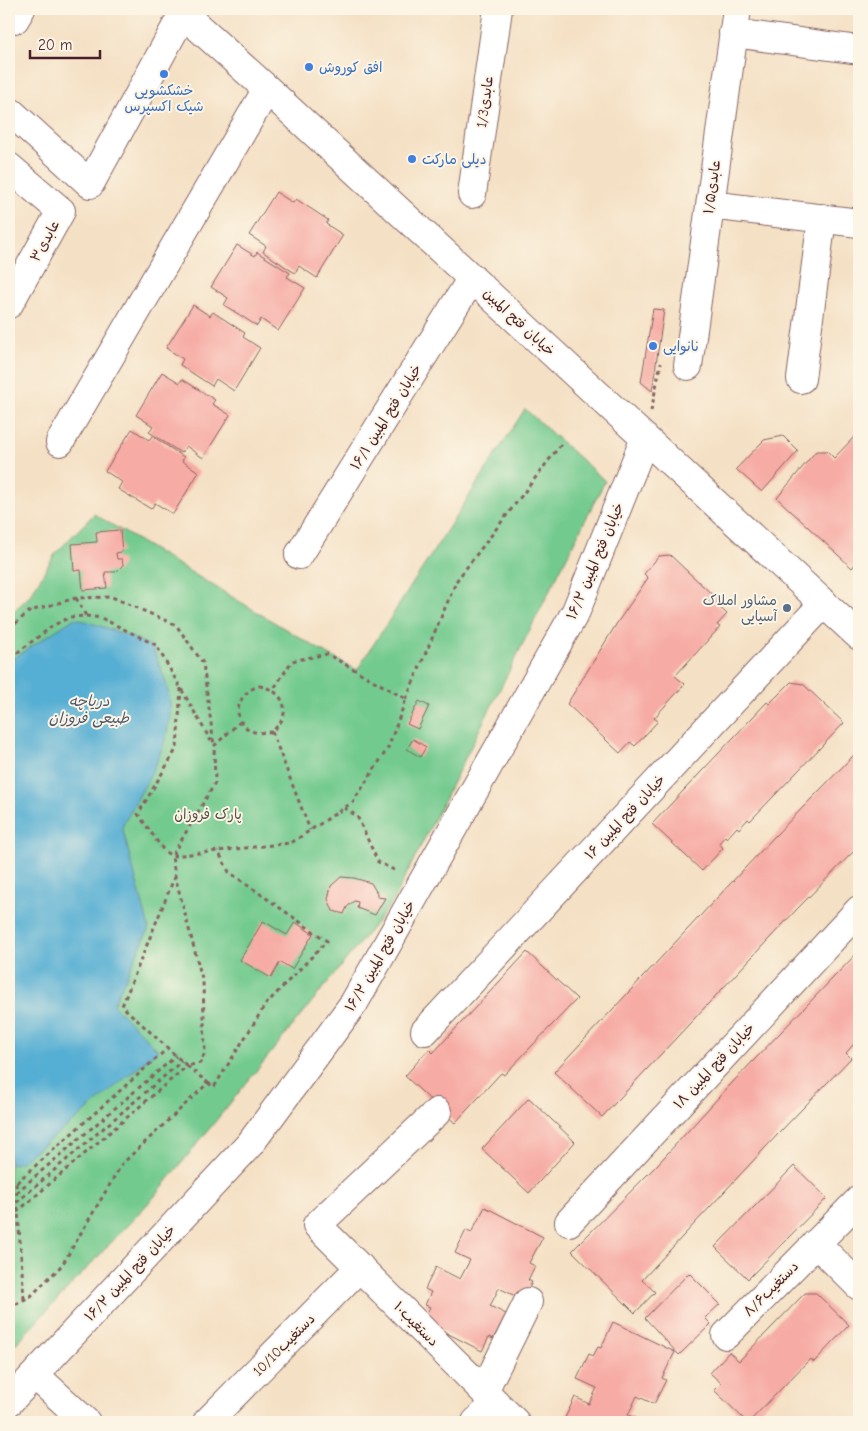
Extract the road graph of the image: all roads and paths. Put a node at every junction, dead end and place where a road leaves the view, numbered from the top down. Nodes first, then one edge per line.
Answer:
1 (498, 9) edge
2 (181, 11) edge
3 (735, 21) edge
4 (859, 50) edge
5 (267, 88) junction
6 (12, 113) dead end
7 (9, 167) edge
8 (472, 194) dead end
9 (710, 205) junction
10 (822, 218) junction
11 (859, 223) edge
12 (472, 278) junction
13 (9, 304) edge
14 (688, 366) joint
15 (801, 379) dead end
16 (646, 438) junction
17 (60, 442) dead end
18 (562, 443) dead end
19 (299, 556) dead end
20 (76, 598) junction
21 (86, 616) junction
22 (846, 616) edge
23 (9, 629) edge
24 (9, 651) edge
25 (181, 688) junction
26 (273, 690) junction
27 (406, 699) junction
28 (241, 721) junction
29 (272, 732) junction
30 (214, 746) junction
31 (344, 808) junction
32 (310, 830) junction
33 (218, 851) junction
34 (172, 856) junction
35 (394, 870) dead end
36 (175, 876) junction
37 (859, 910) edge
38 (425, 1031) dead end
39 (168, 1048) junction
40 (176, 1056) junction
41 (182, 1061) junction
42 (187, 1066) junction
43 (208, 1083) junction
44 (438, 1112) dead end
45 (16, 1183) junction
46 (9, 1185) edge
47 (17, 1192) junction
48 (9, 1194) edge
49 (859, 1200) edge
50 (18, 1202) junction
51 (9, 1205) edge
52 (18, 1211) junction
53 (9, 1214) edge
54 (569, 1222) dead end
55 (816, 1243) junction
56 (360, 1267) junction
57 (859, 1286) edge
58 (24, 1300) junction
59 (528, 1302) dead end
60 (9, 1308) edge
61 (726, 1335) dead end
62 (35, 1375) junction
63 (490, 1397) junction
64 (9, 1402) edge
65 (86, 1422) edge
66 (207, 1422) edge
67 (476, 1422) edge
68 (516, 1422) edge

1 - 8 street, عابدی1/3
2 - 5 street, خیابان فتح المبین
2 - 6 street
3 - 4 street
3 - 9 street, عابدی۱/۵
5 - 12 street, خیابان فتح المبین
5 - 17 street
7 - 13 street, عابدی۳
9 - 10 street
9 - 14 street, عابدی۱/۵
10 - 11 street
10 - 15 street
12 - 16 street, خیابان فتح المبین
12 - 19 street, خیابان فتح المبین ۱۶/۱
14 - 16 path
16 - 22 street, خیابان فتح المبین
16 - 62 street, خیابان فتح المبین ۱۶/۲
18 - 27 path
20 - 21 path
20 - 23 path
20 - 30 path
21 - 24 path
21 - 25 path
22 - 38 street, خیابان فتح المبین ۱۶
25 - 30 path
25 - 34 path
26 - 27 path
26 - 28 path
26 - 29 path
27 - 31 path
28 - 29 path
28 - 30 path
29 - 32 path
30 - 34 path
31 - 32 path
31 - 35 path
32 - 33 path
33 - 34 path
33 - 43 path
34 - 36 path
36 - 39 path
36 - 42 path
37 - 54 street, خیابان فتح المبین ۱۸
39 - 40 path
39 - 45 path
40 - 41 path
40 - 47 path
41 - 42 path
41 - 50 path
42 - 43 path
42 - 52 path
43 - 58 path
44 - 56 street, دستغیب۱۰
45 - 46 path
45 - 47 path
47 - 48 path
47 - 50 path
49 - 55 street, دستغیب۸/۶
50 - 51 path
50 - 52 path
52 - 53 path
52 - 58 path
55 - 57 street
55 - 61 street, دستغیب۸/۶
56 - 63 street, دستغیب۱۰
56 - 66 street, 10/10دستغیب
58 - 60 path
59 - 63 street
62 - 64 street, خیابان فتح المبین ۱۶/۲
62 - 65 street
63 - 67 street
63 - 68 street, دستغیب۱۰

